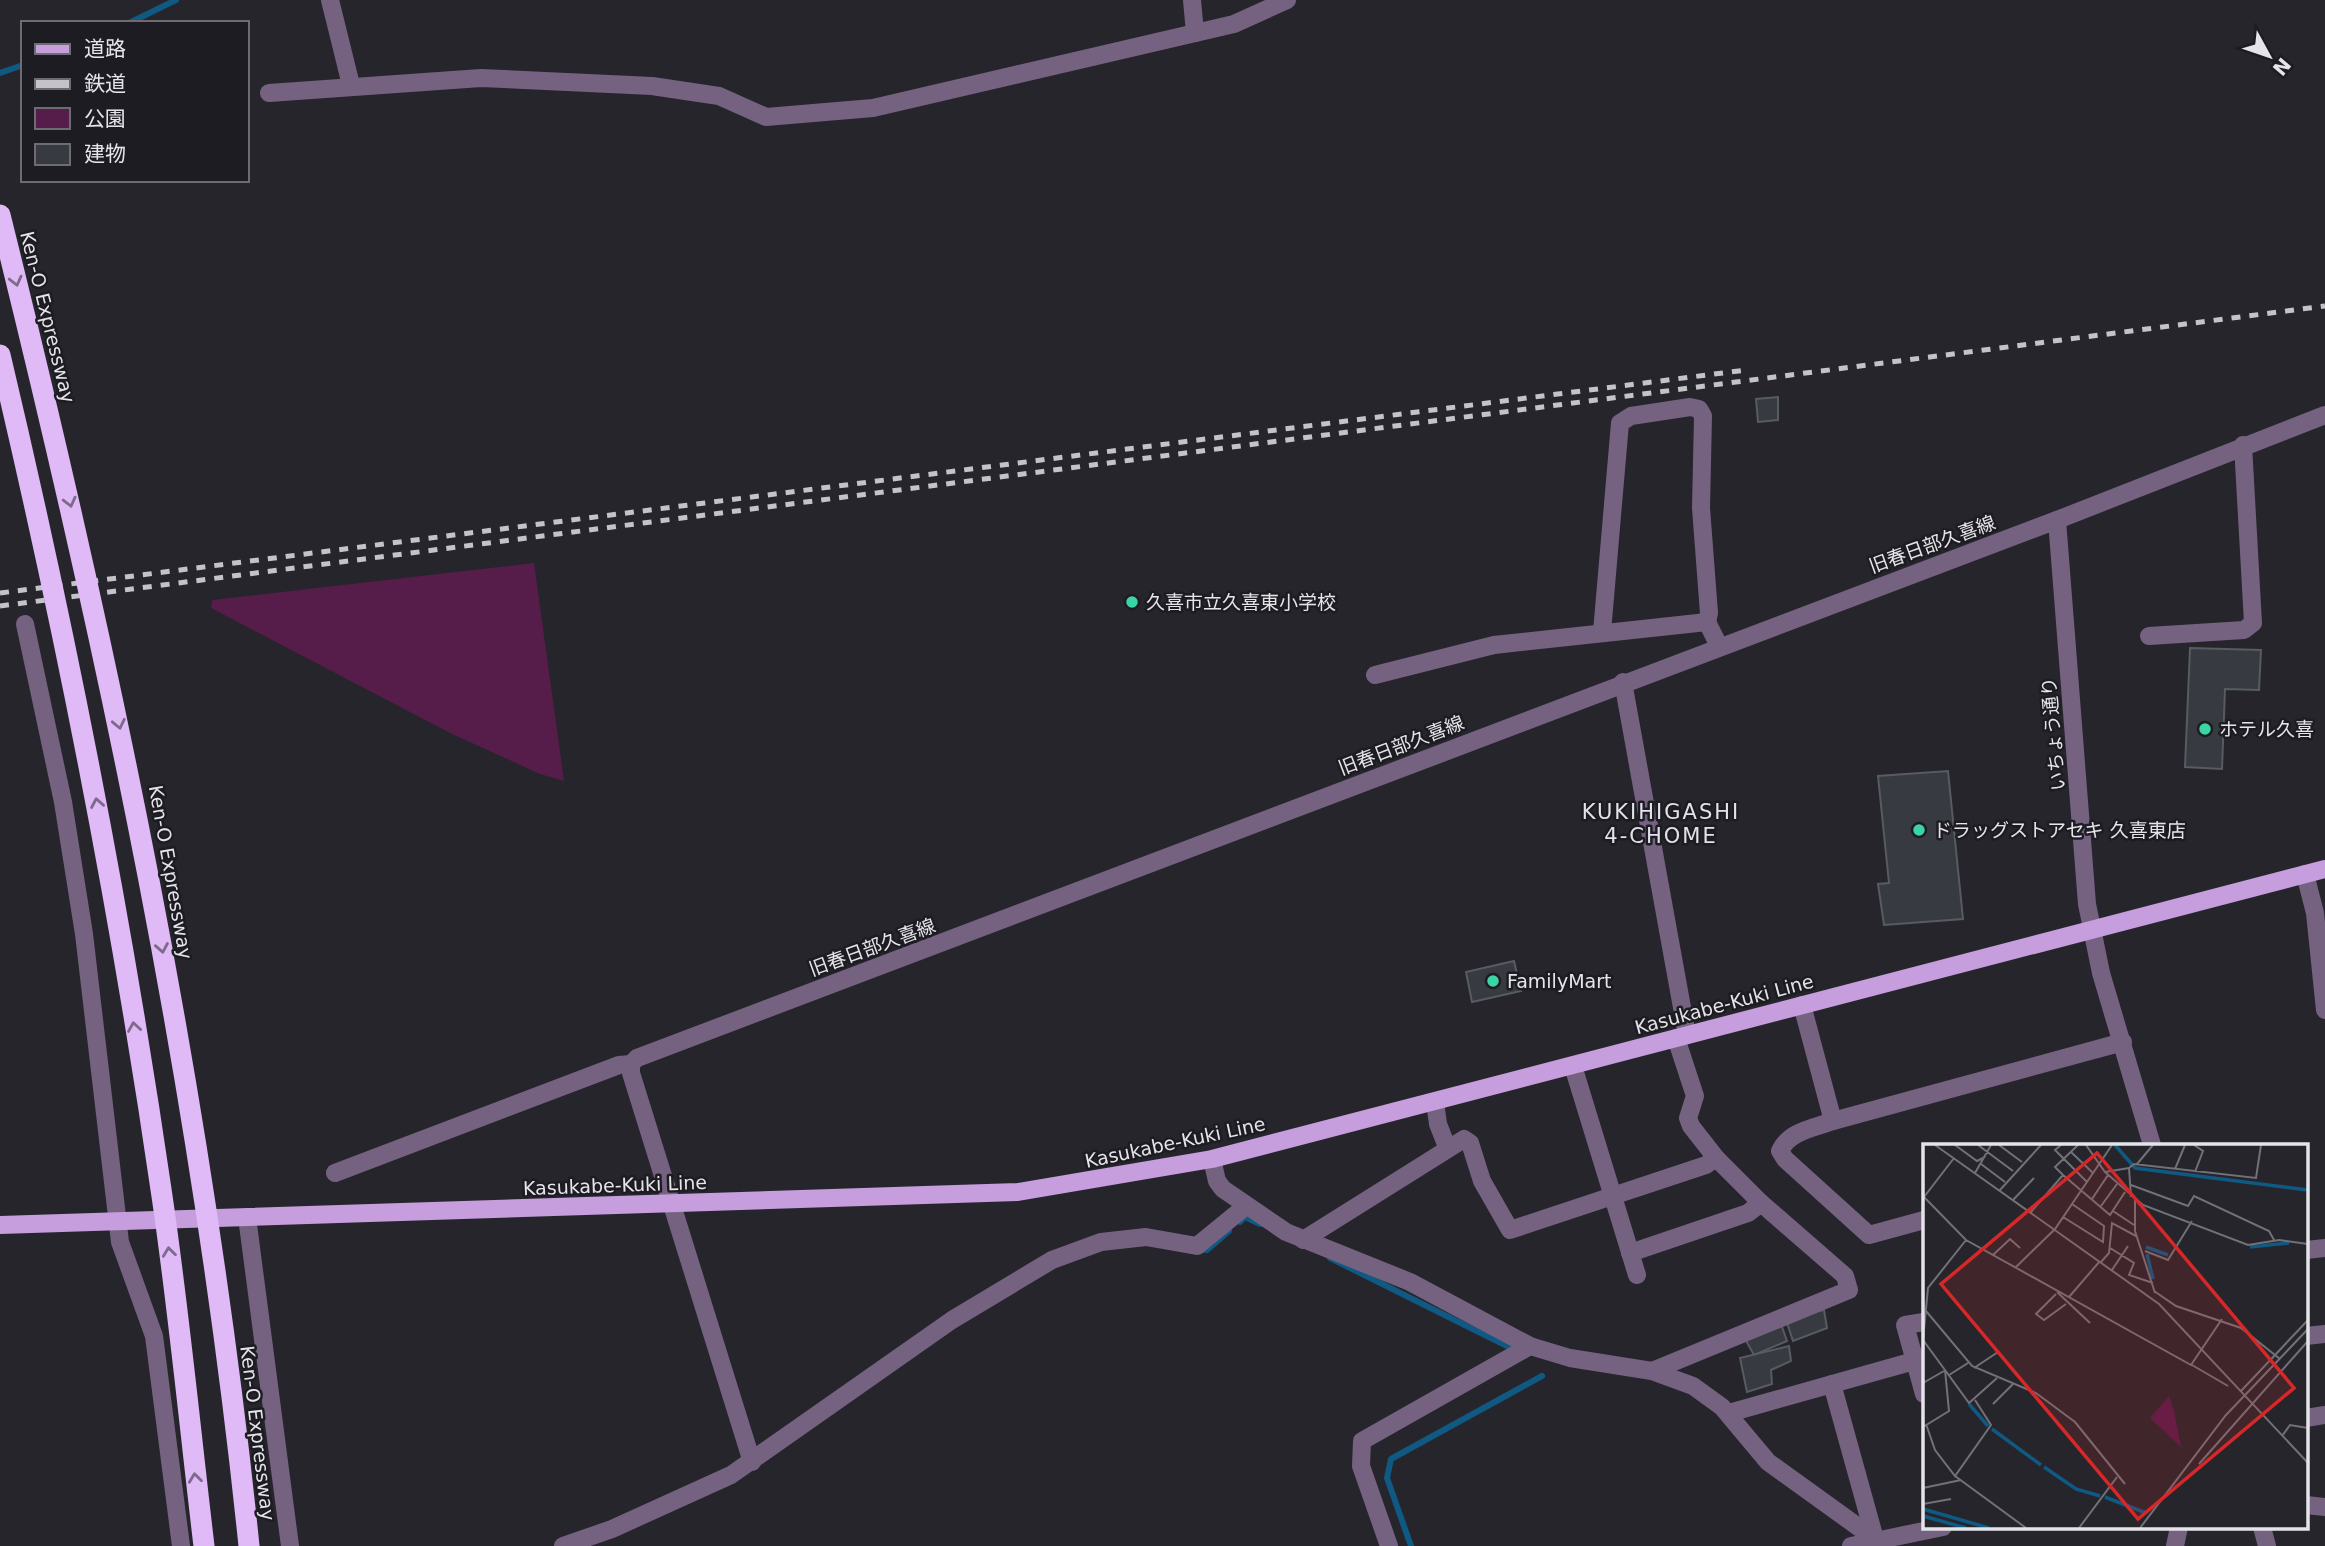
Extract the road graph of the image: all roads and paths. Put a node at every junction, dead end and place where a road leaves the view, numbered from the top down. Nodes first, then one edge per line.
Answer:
1 (330, 0) edge
2 (1192, 0) edge
3 (1287, 0) edge
4 (1195, 33) junction
5 (351, 85) junction
6 (269, 93) dead end
7 (0, 215) edge
8 (0, 355) edge
9 (2325, 415) edge
10 (2243, 445) junction
11 (2057, 520) junction
12 (1707, 622) junction
13 (25, 624) dead end
14 (1602, 632) junction
15 (2149, 636) dead end
16 (1719, 646) junction
17 (1375, 675) dead end
18 (1623, 682) junction
19 (2325, 869) edge
20 (2305, 874) junction
21 (2092, 931) junction
22 (1802, 1004) junction
23 (2325, 1010) edge
24 (1682, 1036) junction
25 (2123, 1042) junction
26 (631, 1064) junction
27 (1573, 1066) junction
28 (1434, 1102) junction
29 (1833, 1121) junction
30 (2152, 1144) edge
31 (1447, 1147) junction
32 (1716, 1158) junction
33 (1212, 1159) junction
34 (335, 1173) dead end
35 (1610, 1195) junction
36 (1761, 1203) junction
37 (672, 1204) junction
38 (1246, 1206) junction
39 (247, 1217) junction
40 (1923, 1220) edge
41 (117, 1222) junction
42 (0, 1226) edge
43 (1303, 1240) junction
44 (1630, 1253) junction
45 (1637, 1275) dead end
46 (1923, 1322) edge
47 (1530, 1346) junction
48 (1914, 1361) junction
49 (1652, 1371) junction
50 (1832, 1384) junction
51 (1923, 1391) edge
52 (1728, 1413) junction
53 (752, 1462) junction
54 (1940, 1528) edge
55 (2179, 1528) edge
56 (2262, 1528) edge
57 (1875, 1539) junction
58 (1912, 1539) edge
59 (181, 1546) edge
60 (204, 1546) edge
61 (249, 1546) edge
62 (290, 1546) edge
63 (563, 1546) edge
64 (1390, 1546) edge
65 (1851, 1546) edge
66 (2175, 1546) edge
67 (2267, 1546) edge

1 - 5 street
2 - 4 street
3 - 4 street
4 - 5 street
5 - 6 street
7 -> 61 highway, Ken-O Expressway, bridge
60 -> 8 highway, bridge
9 - 10 street, 旧春日部久喜線
10 - 11 street, 旧春日部久喜線
10 - 15 street
11 - 16 street, 旧春日部久喜線
11 - 21 street, いちょう通り
12 - 14 street
12 - 14 street
12 - 16 street
13 - 41 street
14 - 17 street
16 - 18 street, 旧春日部久喜線
18 - 24 street
18 - 26 street, 旧春日部久喜線
19 - 20 main road, Kasukabe-Kuki Line
20 - 21 main road, Kasukabe-Kuki Line
20 - 23 street
21 - 22 main road, Kasukabe-Kuki Line
21 - 25 street, いちょう通り
22 - 24 main road, Kasukabe-Kuki Line
22 - 29 street
24 - 27 main road, Kasukabe-Kuki Line
24 - 32 street
25 - 29 street
25 - 30 street, いちょう通り
26 - 34 street, 旧春日部久喜線
26 - 37 street
27 - 28 main road, Kasukabe-Kuki Line
27 - 35 street
28 - 31 street
28 - 33 main road, Kasukabe-Kuki Line
29 - 40 street
31 - 35 street
31 - 43 street
32 - 35 street
32 - 36 street
33 - 37 main road, Kasukabe-Kuki Line
33 - 38 street
35 - 44 street
36 - 44 street
36 - 49 street
37 - 39 main road, Kasukabe-Kuki Line
37 - 53 street
38 - 43 street
38 - 53 street
39 - 41 main road, Kasukabe-Kuki Line
39 - 62 street
41 - 42 main road, Kasukabe-Kuki Line
41 - 59 street
43 - 47 street
44 - 45 street
46 - 48 street
47 - 49 street
47 - 64 street
48 - 50 street
48 - 51 street
49 - 52 street
50 - 52 street
50 - 57 street
52 - 57 street
53 - 63 street
54 - 58 street
55 - 66 street
56 - 67 street
57 - 58 street
57 - 65 street

